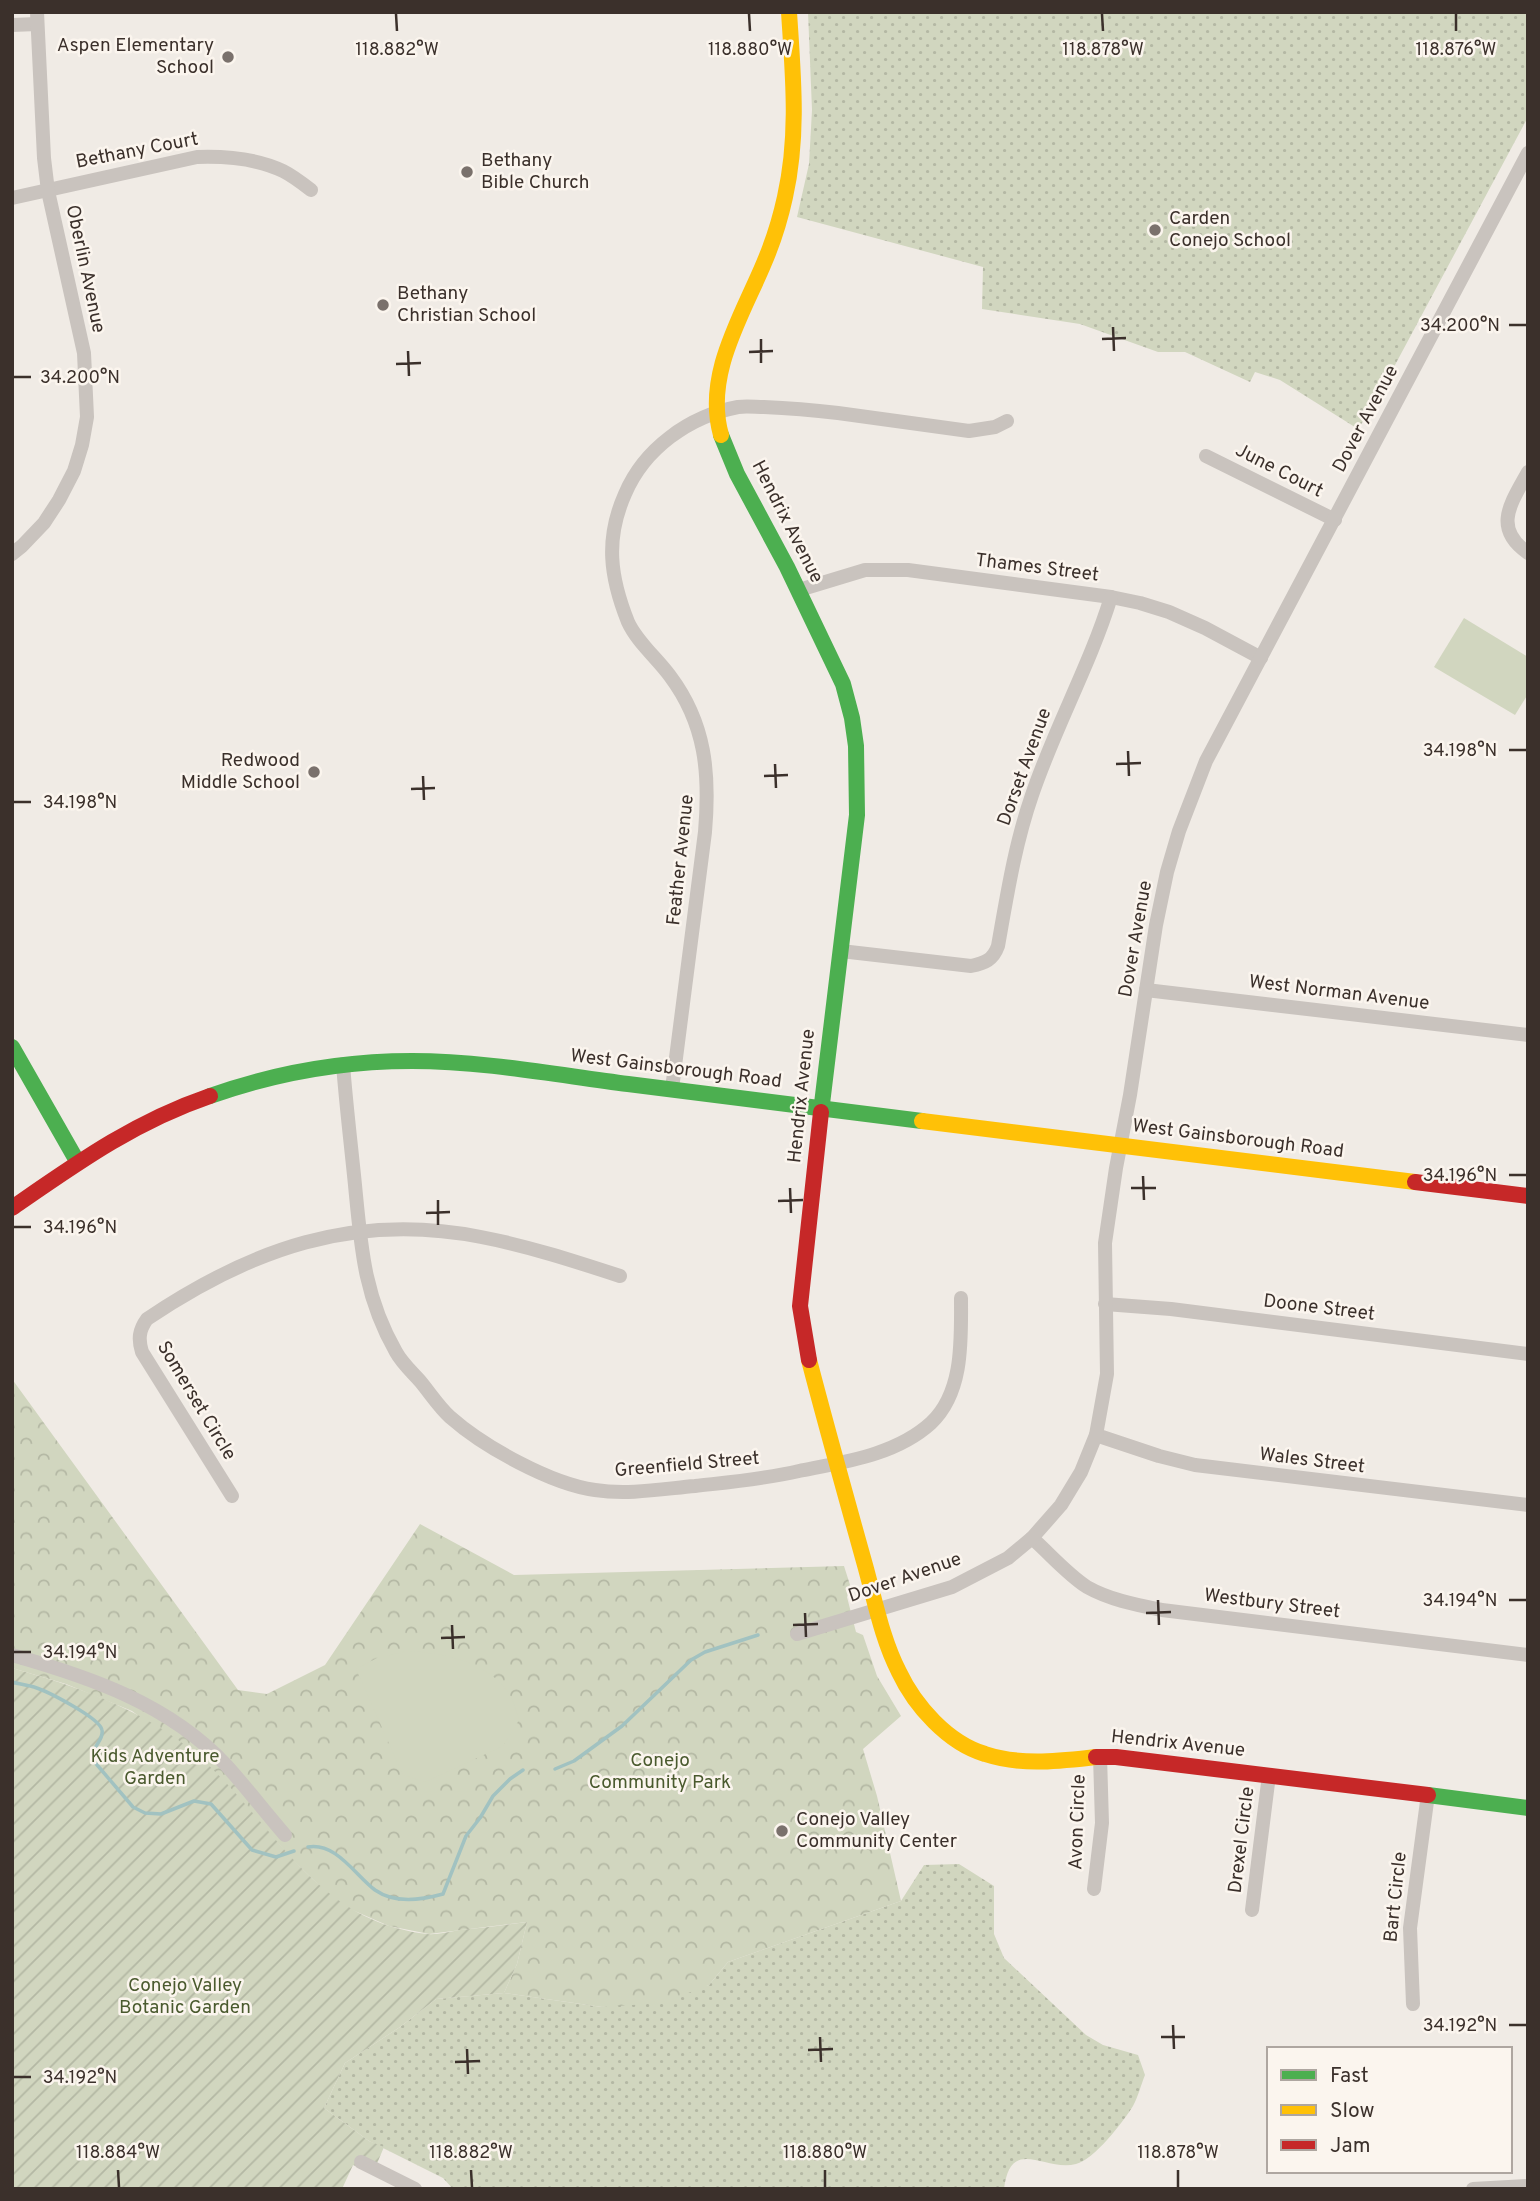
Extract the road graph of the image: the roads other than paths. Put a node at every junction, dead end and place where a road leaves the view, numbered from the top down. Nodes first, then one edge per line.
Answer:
1 (789, 12) edge
2 (37, 18) edge
3 (12, 25) edge
4 (1528, 153) edge
5 (311, 190) dead end
6 (48, 191) junction
7 (12, 198) edge
8 (717, 414) junction
9 (1007, 421) dead end
10 (1206, 456) dead end
11 (1528, 472) edge
12 (1335, 520) junction
13 (1528, 553) edge
14 (12, 554) edge
15 (799, 590) junction
16 (1111, 597) junction
17 (1261, 658) junction
18 (841, 951) junction
19 (1146, 990) junction
20 (1528, 1035) edge
21 (12, 1047) edge
22 (343, 1064) junction
23 (672, 1089) junction
24 (822, 1109) junction
25 (1119, 1146) junction
26 (77, 1161) junction
27 (1523, 1195) edge
28 (12, 1208) edge
29 (360, 1232) junction
30 (620, 1276) dead end
31 (961, 1298) dead end
32 (1105, 1304) junction
33 (1528, 1354) edge
34 (1096, 1435) junction
35 (836, 1464) junction
36 (232, 1496) dead end
37 (1528, 1505) edge
38 (1032, 1538) junction
39 (878, 1609) junction
40 (797, 1634) dead end
41 (12, 1655) edge
42 (1528, 1655) edge
43 (1100, 1756) junction
44 (1269, 1775) junction
45 (1428, 1794) junction
46 (1528, 1808) edge
47 (285, 1835) dead end
48 (1094, 1889) dead end
49 (1252, 1910) dead end
50 (1413, 2004) dead end
51 (361, 2162) dead end
52 (1528, 2186) edge
53 (415, 2189) edge
54 (1473, 2189) edge

1 - 8 street, Hendrix Avenue
2 - 3 street
2 - 6 street, Oberlin Avenue
4 - 12 street, Dover Avenue
5 - 6 street, Bethany Court
6 - 7 street, Bethany Court
6 - 14 street, Oberlin Avenue
8 - 9 street, Feather Avenue
8 - 15 street, Hendrix Avenue
8 - 23 street, Feather Avenue
10 - 12 street, June Court
11 - 13 street
12 - 17 street, Dover Avenue
15 - 16 street, Thames Street
15 - 18 street, Hendrix Avenue
16 - 17 street, Thames Street
16 - 18 street, Dorset Avenue
17 - 19 street, Dover Avenue
18 - 24 street, Hendrix Avenue
19 - 20 street, West Norman Avenue
19 - 25 street, Dover Avenue
21 - 26 street
22 - 23 street, West Gainsborough Road
22 - 26 street, West Gainsborough Road
22 - 29 street, Greenfield Street
23 - 24 street, West Gainsborough Road
24 - 25 street, West Gainsborough Road
24 - 35 street, Hendrix Avenue
25 - 27 street, West Gainsborough Road
25 - 32 street, Dover Avenue
26 - 28 street
29 - 30 street, Somerset Circle
29 - 35 street, Greenfield Street
29 - 36 street, Somerset Circle
31 - 35 street, Greenfield Street
32 - 33 street, Doone Street
32 - 34 street, Dover Avenue
34 - 37 street, Wales Street
34 - 38 street, Dover Avenue
35 - 39 street, Hendrix Avenue
38 - 39 street, Dover Avenue
38 - 42 street, Westbury Street
39 - 40 street, Dover Avenue
39 - 43 street, Hendrix Avenue
41 - 47 street
43 - 44 street, Hendrix Avenue
43 - 48 street, Avon Circle
44 - 45 street, Hendrix Avenue
44 - 49 street, Drexel Circle
45 - 46 street, Hendrix Avenue
45 - 50 street, Bart Circle
51 - 53 street
52 - 54 street

